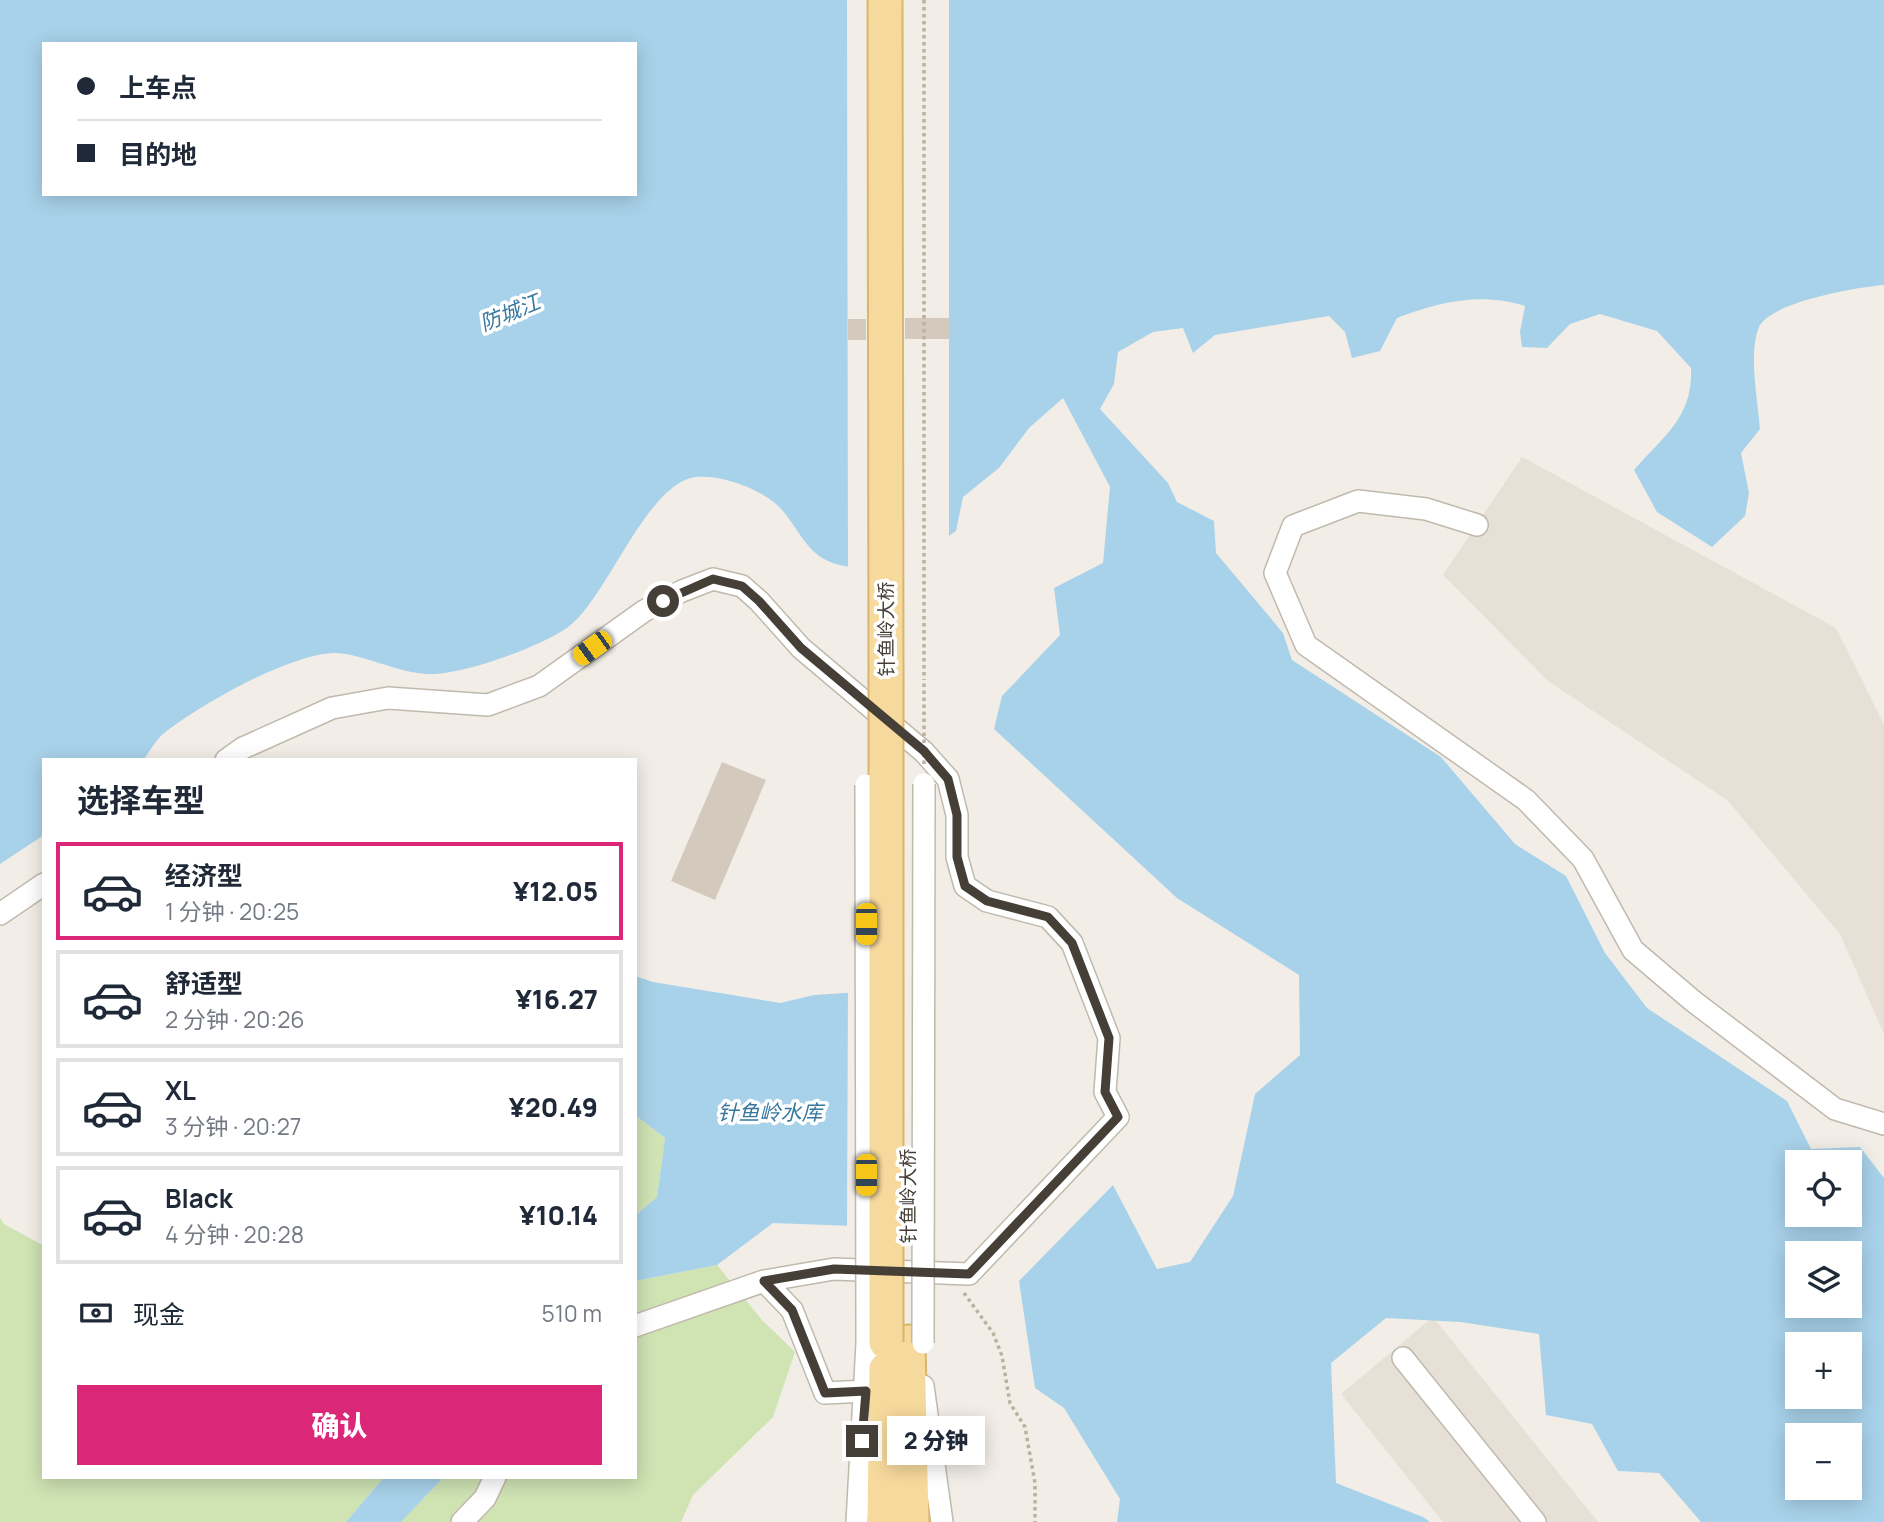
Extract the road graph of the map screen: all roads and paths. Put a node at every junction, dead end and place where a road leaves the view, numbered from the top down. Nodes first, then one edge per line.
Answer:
1 (885, 0) edge
2 (908, 0) edge
3 (923, 0) edge
4 (1477, 525) dead end
5 (229, 758) edge
6 (924, 784) joint
7 (866, 785) dead end
8 (42, 885) edge
9 (0, 914) edge
10 (1884, 1124) edge
11 (950, 1275) junction
12 (764, 1281) junction
13 (637, 1325) edge
14 (896, 1342) junction
15 (1403, 1358) dead end
16 (866, 1391) junction
17 (494, 1479) edge
18 (463, 1522) edge
19 (857, 1522) edge
20 (884, 1522) edge
21 (912, 1522) edge
22 (942, 1522) edge
23 (1035, 1522) edge
24 (1535, 1522) edge

1 - 14 main road, 针鱼岭大桥, bridge
2 - 14 main road, 针鱼岭大桥
3 - 6 path, bridge
4 - 10 street
5 - 11 street
6 - 14 street, bridge
7 - 14 street, bridge
8 - 9 street
11 - 12 street
11 - 23 path
12 - 13 street
12 - 16 street
14 - 16 street
14 - 20 main road
14 - 21 main road
14 - 22 street
15 - 24 street
16 - 19 street
17 - 18 street

